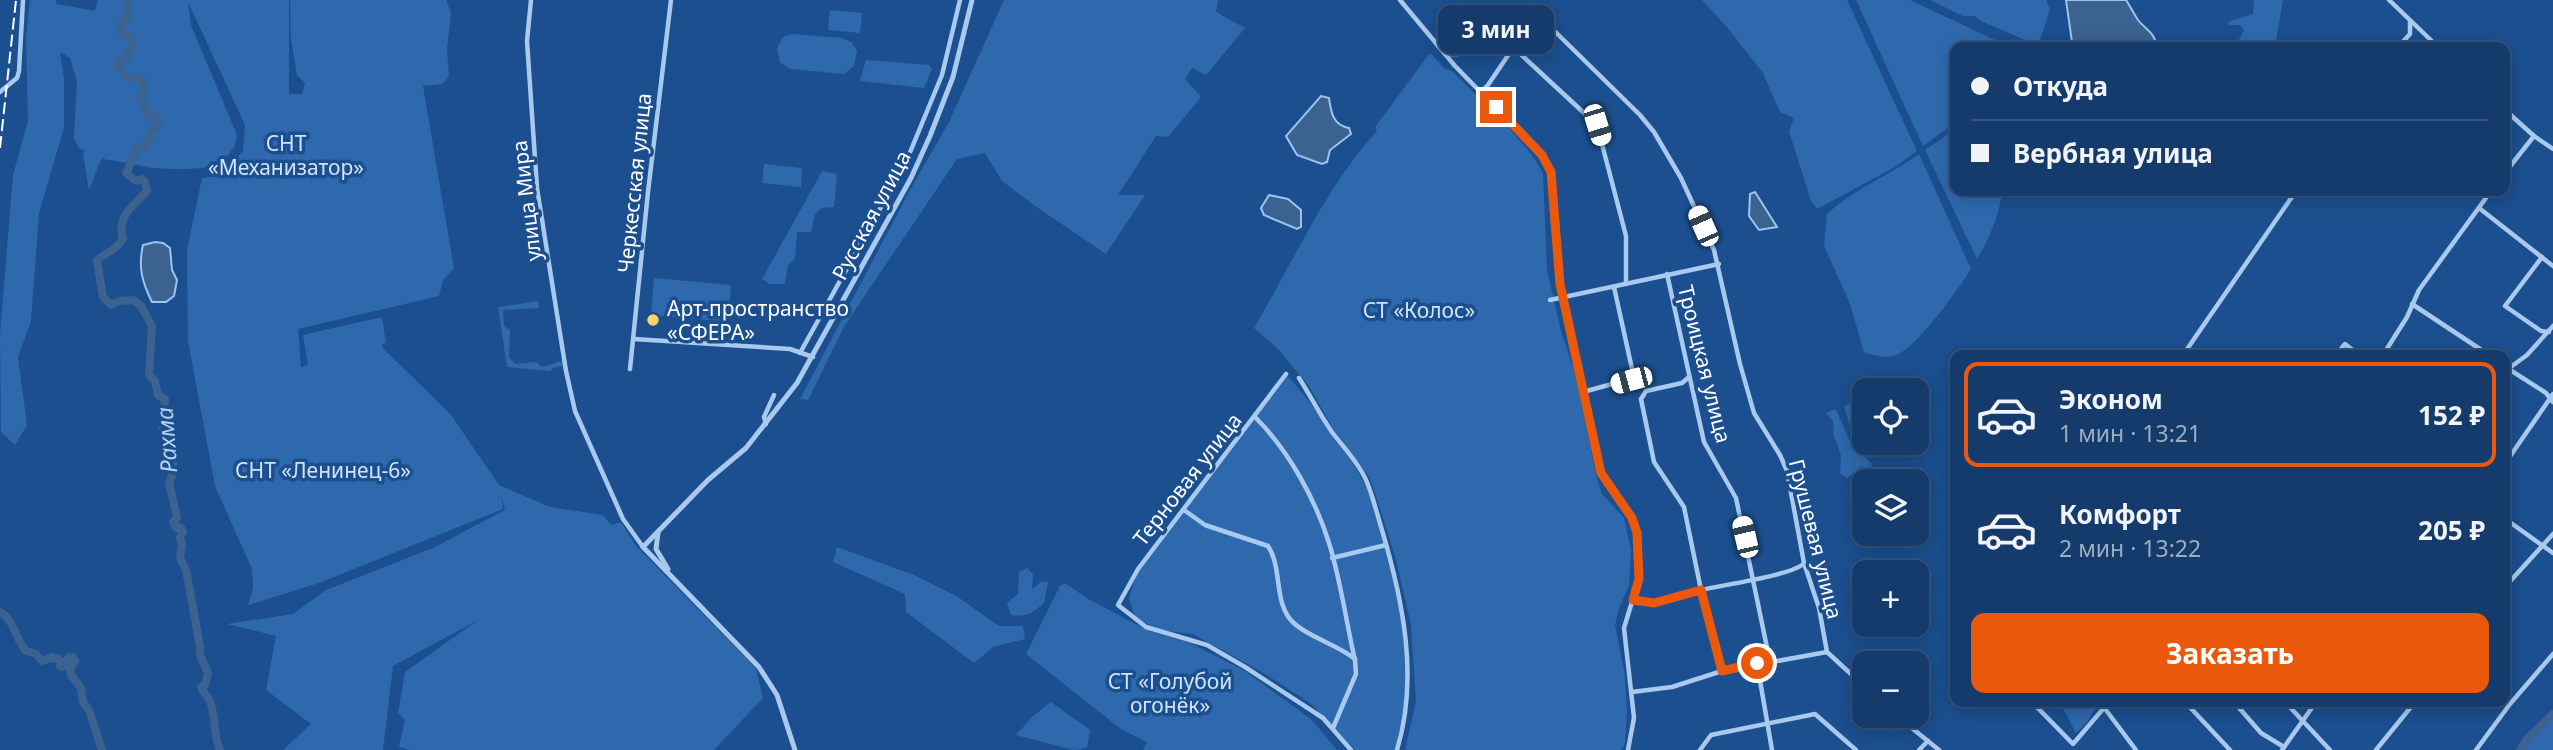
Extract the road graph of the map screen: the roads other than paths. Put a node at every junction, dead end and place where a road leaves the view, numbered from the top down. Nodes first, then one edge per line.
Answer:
1 (23, 0) edge
2 (531, 0) edge
3 (671, 0) edge
4 (960, 0) edge
5 (972, 0) edge
6 (1400, 0) edge
7 (2389, 0) edge
8 (1536, 14) junction
9 (2410, 21) junction
10 (2421, 31) junction
11 (1495, 34) junction
12 (2410, 34) junction
13 (2403, 42) edge
14 (2433, 42) edge
15 (1514, 48) junction
16 (1447, 54) junction
17 (0, 92) edge
18 (1481, 92) junction
19 (2510, 115) edge
20 (2534, 136) junction
21 (2553, 149) edge
22 (2510, 166) edge
23 (2293, 196) edge
24 (2487, 196) edge
25 (2479, 208) junction
26 (2542, 257) junction
27 (1719, 264) junction
28 (2553, 266) edge
29 (1667, 275) junction
30 (1626, 284) junction
31 (1614, 287) junction
32 (1563, 296) junction
33 (1550, 300) dead end
34 (2412, 304) junction
35 (2553, 326) edge
36 (2549, 332) junction
37 (634, 339) junction
38 (2186, 350) edge
39 (2386, 350) edge
40 (2481, 350) edge
41 (800, 353) junction
42 (813, 357) junction
43 (2510, 366) edge
44 (630, 369) dead end
45 (2510, 370) edge
46 (1286, 374) dead end
47 (1299, 377) dead end
48 (1689, 377) junction
49 (1583, 392) junction
50 (774, 395) dead end
51 (2552, 399) edge
52 (1255, 417) junction
53 (766, 425) junction
54 (2510, 457) edge
55 (1184, 510) junction
56 (2510, 522) edge
57 (663, 525) junction
58 (2553, 534) edge
59 (2543, 544) junction
60 (1387, 545) junction
61 (643, 547) junction
62 (2553, 553) edge
63 (1332, 558) junction
64 (1804, 563) junction
65 (673, 577) junction
66 (1753, 578) junction
67 (2510, 581) edge
68 (1701, 590) junction
69 (1633, 600) junction
70 (1827, 652) junction
71 (2553, 654) edge
72 (1355, 660) junction
73 (1770, 662) junction
74 (1757, 663) junction
75 (1722, 671) junction
76 (1852, 675) edge
77 (1632, 692) junction
78 (2510, 704) edge
79 (2037, 707) edge
80 (2101, 707) edge
81 (2107, 707) edge
82 (2190, 707) edge
83 (2238, 707) edge
84 (2289, 707) edge
85 (2312, 707) edge
86 (2411, 707) edge
87 (2508, 707) edge
88 (2302, 721) junction
89 (1766, 723) junction
90 (1912, 728) edge
91 (1333, 729) junction
92 (1928, 741) junction
93 (2283, 749) edge
94 (795, 750) edge
95 (1351, 750) edge
96 (1397, 750) edge
97 (1628, 750) edge
98 (1700, 750) edge
99 (1772, 750) edge
100 (1856, 750) edge
101 (1919, 750) edge
102 (1939, 750) edge
103 (2136, 750) edge
104 (2230, 750) edge
105 (2330, 750) edge
106 (2376, 750) edge
107 (2476, 750) edge

1 - 17 street
2 - 61 street, улица Мира
3 - 37 street, Черкесская улица
4 - 41 street
5 - 42 street, Русская улица
6 - 16 street
7 - 9 street
8 - 11 street
8 - 15 street
8 - 27 street, Грушевая улица
9 - 10 street
9 - 12 street
10 - 12 street
10 - 14 street
11 - 15 street
11 - 16 street
12 - 13 street
15 - 18 street
15 - 30 street
16 - 18 street
18 - 32 street
19 - 20 street
20 - 21 street
20 - 22 street
23 - 38 street
24 - 25 street
25 - 26 street
25 - 34 street
26 - 28 street
26 - 36 street
27 - 29 street
27 - 64 street, Грушевая улица
29 - 30 street
29 - 48 street, Троицкая улица
30 - 31 street
31 - 32 street
31 - 49 street
32 - 33 street
32 - 49 street
34 - 39 street
34 - 40 street
35 - 36 street
36 - 43 street
37 - 41 street
37 - 44 street, Черкесская улица
41 - 42 street
42 - 53 street, Русская улица
45 - 51 street
46 - 52 street, Терновая улица
47 - 60 street
48 - 66 street, Троицкая улица
48 - 68 street
49 - 69 street
50 - 53 street
51 - 54 street
52 - 55 street, Терновая улица
52 - 63 street
53 - 57 street, Русская улица
55 - 72 street
55 - 91 street, Терновая улица
56 - 59 street
57 - 61 street, Русская улица
57 - 65 street
58 - 59 street
59 - 62 street
59 - 67 street
60 - 63 street
60 - 96 street
61 - 65 street
63 - 72 street
64 - 66 street
64 - 70 street, Грушевая улица
65 - 94 street
66 - 68 street
66 - 73 street, Троицкая улица
68 - 69 street
68 - 75 street
69 - 77 street
70 - 73 street
70 - 76 street, Грушевая улица
71 - 78 street
72 - 91 street
73 - 74 street
74 - 75 street
74 - 89 street
75 - 77 street
77 - 97 street
79 - 80 street
81 - 103 street
82 - 104 street
83 - 93 street
84 - 88 street
85 - 88 street
86 - 106 street
87 - 107 street
88 - 93 street
88 - 105 street
89 - 98 street
89 - 99 street
89 - 100 street
90 - 92 street
91 - 95 street
92 - 101 street
92 - 102 street

